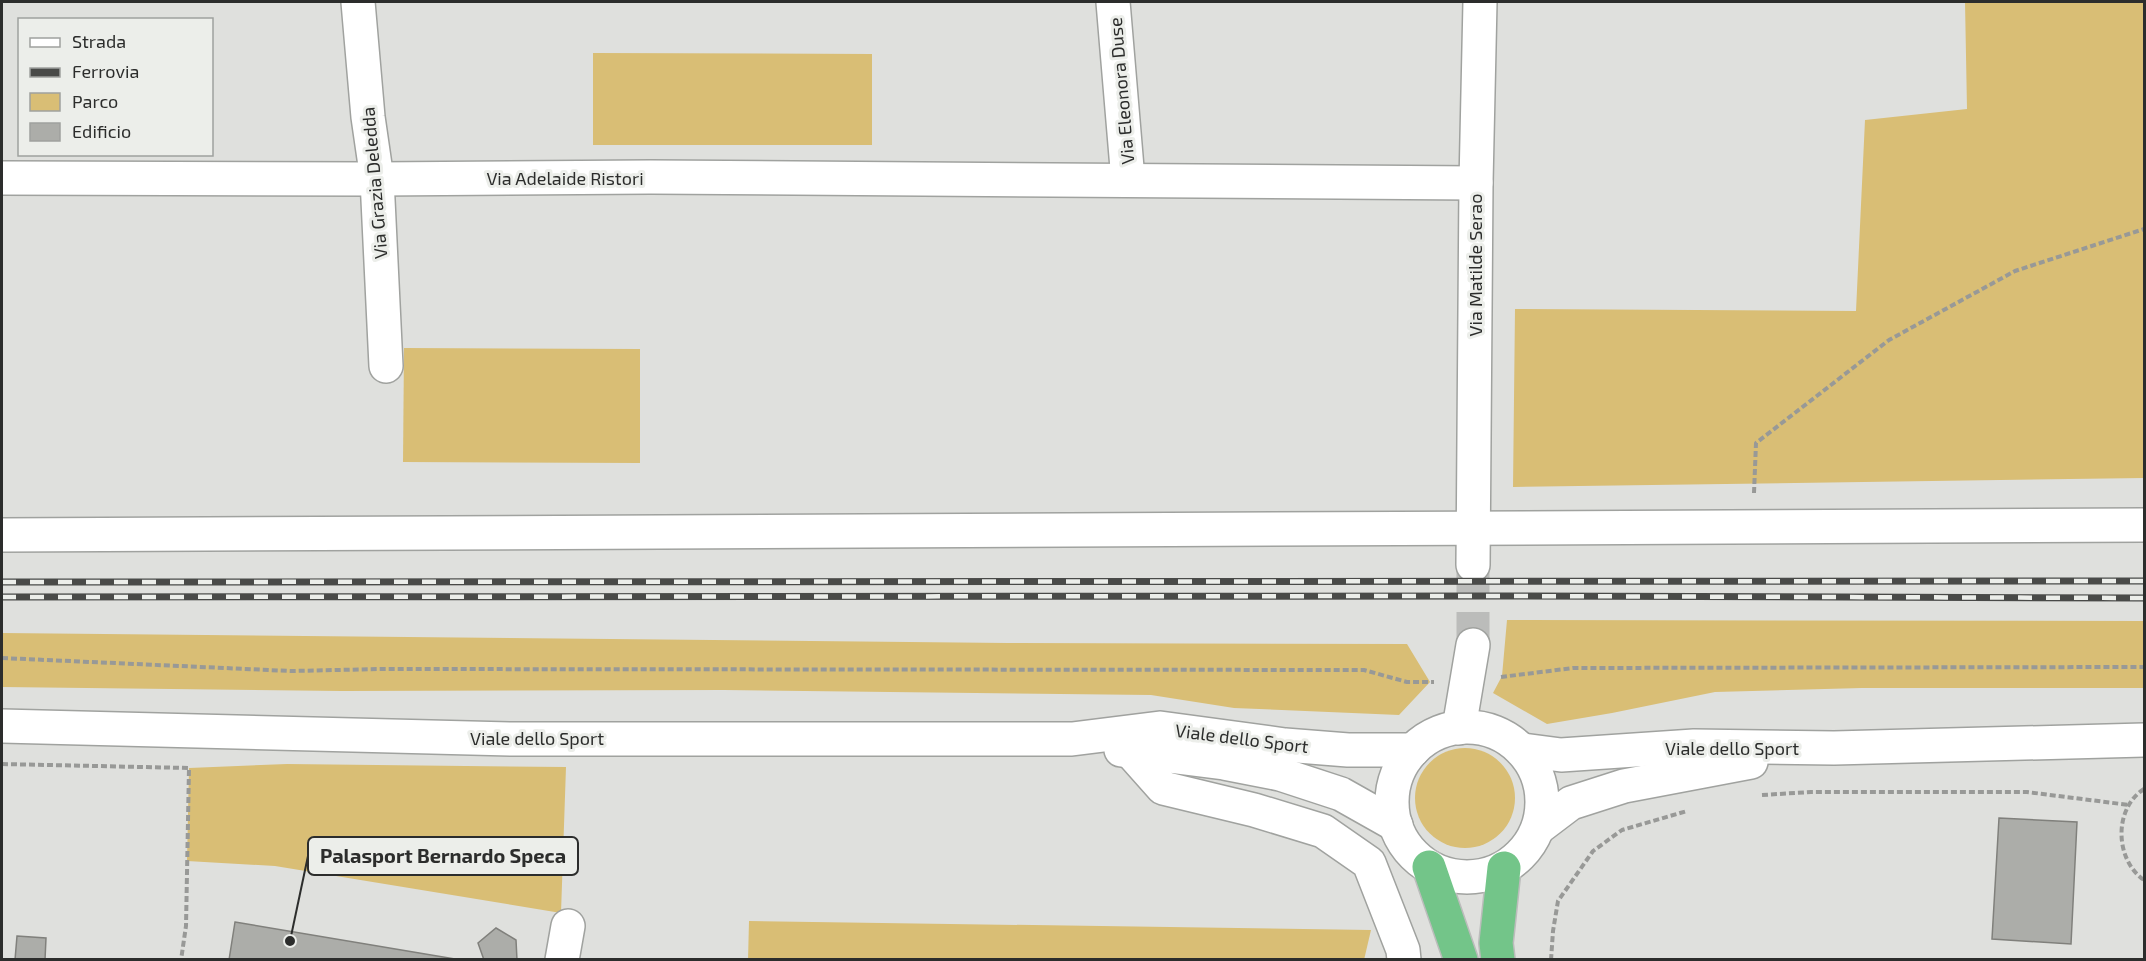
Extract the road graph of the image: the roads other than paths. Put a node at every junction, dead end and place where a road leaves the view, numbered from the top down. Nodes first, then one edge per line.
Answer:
1 (358, 2) edge
2 (1113, 2) edge
3 (1480, 2) edge
4 (2, 178) edge
5 (377, 179) junction
6 (1128, 180) junction
7 (1476, 183) junction
8 (386, 366) dead end
9 (2145, 525) edge
10 (1474, 528) junction
11 (2, 535) edge
12 (1473, 565) tunnel mouth
13 (1473, 645) tunnel mouth
14 (2, 726) edge
15 (1459, 728) junction
16 (1072, 739) junction
17 (2145, 740) edge
18 (1834, 748) junction
19 (1413, 750) junction
20 (1523, 750) junction
21 (1131, 752) junction
22 (1396, 825) junction
23 (1538, 828) junction
24 (1429, 867) junction
25 (1504, 868) junction
26 (568, 926) dead end
27 (1498, 954) edge
28 (1459, 957) edge
29 (562, 960) edge
30 (1404, 960) edge

1 - 5 street, Via Grazia Deledda
2 - 6 street, Via Eleonora Duse
3 - 7 street, Via Matilde Serao
4 - 5 street, Via Adelaide Ristori
5 - 6 street, Via Adelaide Ristori
5 - 8 street, Via Grazia Deledda
6 - 7 street, Via Adelaide Ristori
7 - 10 street, Via Matilde Serao
9 - 10 street
10 - 11 street
10 - 12 street, Via Matilde Serao
13 - 15 street
14 - 16 street, Viale dello Sport
15 - 19 street
15 - 20 street
16 - 19 street, Viale dello Sport
16 - 21 street, Viale dello Sport
17 - 18 street, Viale dello Sport
18 - 20 street, Viale dello Sport
18 - 23 street, Viale dello Sport
19 - 22 street
20 - 23 street
21 - 22 street, Viale dello Sport
21 - 30 street
22 - 24 street
23 - 25 street
24 - 25 street
24 - 28 highway
25 - 27 highway
26 - 29 street

